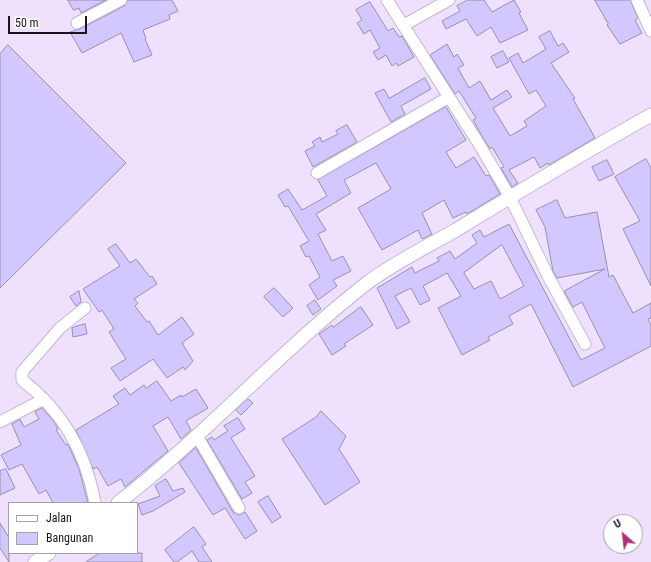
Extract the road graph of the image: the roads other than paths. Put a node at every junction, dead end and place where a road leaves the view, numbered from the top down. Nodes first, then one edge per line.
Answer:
1 (121, 0) edge
2 (387, 0) edge
3 (449, 0) edge
4 (637, 0) edge
5 (77, 23) dead end
6 (404, 25) junction
7 (651, 31) edge
8 (449, 97) junction
9 (651, 115) edge
10 (317, 173) dead end
11 (510, 197) junction
12 (85, 308) dead end
13 (585, 344) dead end
14 (44, 399) junction
15 (0, 422) edge
16 (197, 436) junction
17 (95, 502) edge
18 (119, 502) edge
19 (239, 508) dead end
20 (47, 554) edge
21 (35, 562) edge

1 - 5 street
2 - 6 street
3 - 6 street
4 - 7 street
6 - 8 street
8 - 10 street
8 - 11 street
9 - 11 street
11 - 13 street
11 - 16 street
12 - 14 street
14 - 15 street
14 - 17 street
16 - 18 street
16 - 19 street
20 - 21 street

